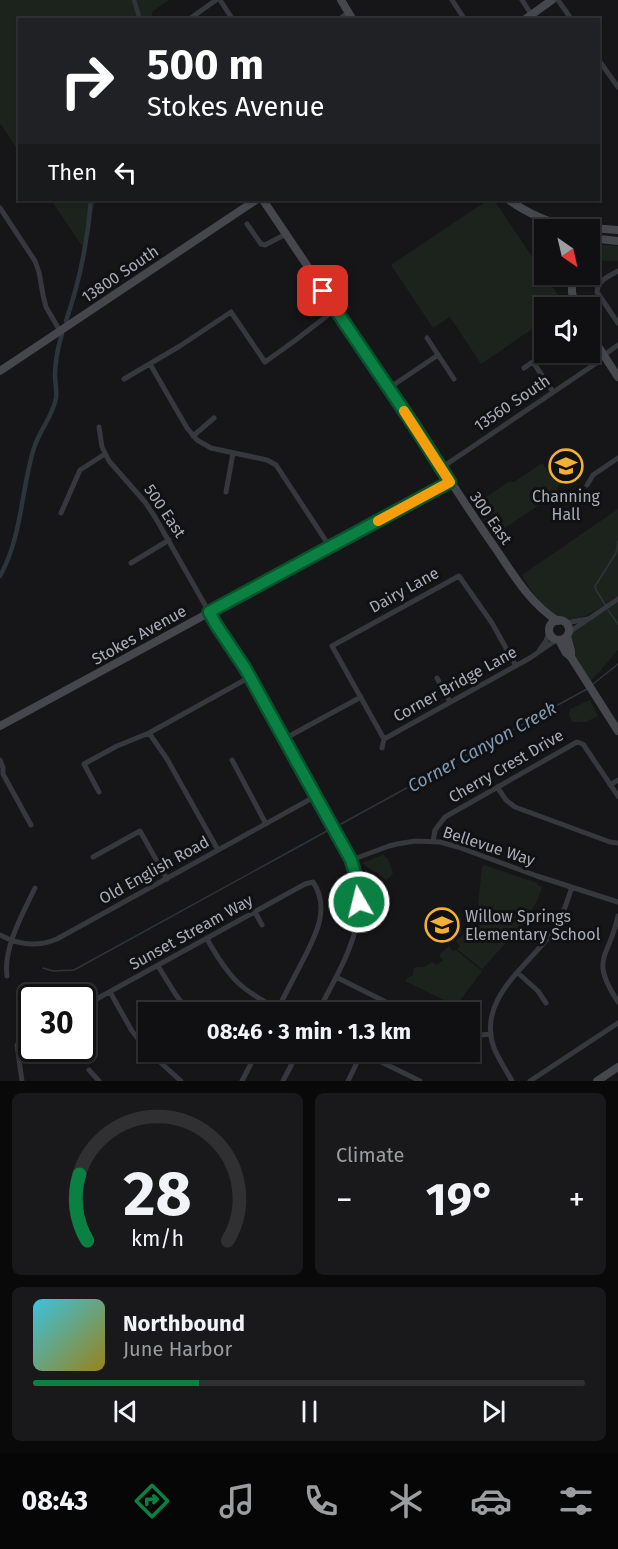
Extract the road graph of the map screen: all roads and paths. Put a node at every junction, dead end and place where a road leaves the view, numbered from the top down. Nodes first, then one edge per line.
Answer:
1 (218, 0) edge
2 (341, 0) edge
3 (452, 0) edge
4 (522, 0) edge
5 (552, 0) edge
6 (558, 0) edge
7 (531, 14) junction
8 (351, 16) edge
9 (191, 18) edge
10 (232, 18) edge
11 (464, 18) edge
12 (526, 18) edge
13 (571, 18) edge
14 (600, 61) edge
15 (618, 87) edge
16 (255, 201) edge
17 (264, 201) edge
18 (510, 201) edge
19 (0, 208) edge
20 (542, 219) edge
21 (247, 224) dead end
22 (600, 229) edge
23 (618, 230) edge
24 (286, 234) junction
25 (600, 239) edge
26 (618, 241) edge
27 (618, 271) edge
28 (336, 309) junction
29 (618, 323) edge
30 (60, 331) junction
31 (427, 338) dead end
32 (618, 345) edge
33 (438, 355) junction
34 (601, 358) junction
35 (532, 362) joint
36 (150, 364) junction
37 (524, 368) dead end
38 (0, 371) edge
39 (618, 377) edge
40 (124, 379) dead end
41 (454, 379) dead end
42 (389, 388) junction
43 (553, 392) junction
44 (214, 418) dead end
45 (99, 427) dead end
46 (193, 436) junction
47 (233, 453) junction
48 (105, 454) junction
49 (618, 458) edge
50 (441, 468) junction
51 (450, 482) junction
52 (587, 485) dead end
53 (226, 492) dead end
54 (61, 513) dead end
55 (169, 540) junction
56 (330, 547) junction
57 (131, 563) dead end
58 (618, 599) edge
59 (542, 610) junction
60 (209, 612) junction
61 (588, 619) junction
62 (561, 622) junction
63 (550, 629) junction
64 (562, 637) junction
65 (332, 646) joint
66 (539, 651) junction
67 (516, 666) junction
68 (250, 677) junction
69 (437, 678) dead end
70 (361, 697) junction
71 (450, 702) junction
72 (615, 719) edge
73 (0, 726) edge
74 (618, 731) edge
75 (149, 733) junction
76 (384, 739) junction
77 (284, 740) junction
78 (382, 748) dead end
79 (0, 760) edge
80 (232, 760) dead end
81 (2, 774) edge
82 (618, 780) edge
83 (610, 785) junction
84 (497, 787) junction
85 (99, 792) dead end
86 (316, 796) junction
87 (618, 796) edge
88 (266, 824) junction
89 (31, 825) dead end
90 (433, 842) junction
91 (618, 843) edge
92 (218, 850) junction
93 (93, 857) dead end
94 (351, 860) junction
95 (167, 879) junction
96 (572, 886) junction
97 (35, 888) dead end
98 (618, 902) edge
99 (255, 912) junction
100 (618, 916) edge
101 (261, 925) dead end
102 (0, 935) edge
103 (207, 939) junction
104 (12, 941) junction
105 (158, 966) junction
106 (518, 973) junction
107 (7, 976) dead end
108 (336, 977) junction
109 (110, 992) junction
110 (96, 1000) edge
111 (181, 1002) edge
112 (263, 1002) edge
113 (282, 1002) edge
114 (323, 1002) edge
115 (386, 1002) edge
116 (618, 1002) edge
117 (546, 1003) dead end
118 (618, 1023) edge
119 (491, 1034) junction
120 (480, 1035) edge
121 (138, 1037) edge
122 (19, 1062) edge
123 (161, 1062) edge
124 (252, 1062) edge
125 (293, 1062) edge
126 (357, 1062) edge
127 (381, 1062) edge
128 (618, 1067) edge
129 (89, 1070) dead end
130 (21, 1081) edge
131 (99, 1081) edge
132 (181, 1081) edge
133 (242, 1081) edge
134 (283, 1081) edge
135 (348, 1081) edge
136 (420, 1081) edge
137 (512, 1081) edge
138 (530, 1081) edge
139 (597, 1081) edge

1 - 9 street
1 - 10 street
2 - 8 main road
3 - 11 street
4 - 7 street
5 - 7 main road
6 - 13 street
7 - 12 main road
14 - 15 street
16 - 30 main road, 13800 South
17 - 24 main road, 300 East
18 - 20 main road
19 - 30 street
21 - 24 street
22 - 23 main road
24 - 28 main road, 300 East
25 - 26 main road
27 - 29 street
28 - 36 street
28 - 42 main road, 300 East
30 - 38 main road, 13800 South
31 - 33 street
32 - 34 street, 13560 South
33 - 41 street
33 - 42 street
34 - 39 main road
34 - 43 street, 13560 South
35 - 37 street
35 - 43 street
36 - 40 street
36 - 46 street
42 - 50 main road, 300 East
43 - 50 street, 13560 South
44 - 46 street
45 - 48 street, 500 East
46 - 47 street
47 - 53 street
47 - 56 street
48 - 54 street
48 - 55 street, 500 East
49 - 52 street
50 - 51 main road, 300 East
51 - 56 main road, Stokes Avenue
51 - 59 main road, 300 East
55 - 57 street
55 - 60 street, 500 East
56 - 60 main road, Stokes Avenue
58 - 61 street, Corner Bridge Lane
59 - 62 main road, 300 East
59 - 63 main road, 300 East
60 - 68 street, 500 East
60 - 73 main road, Stokes Avenue
61 - 62 street
61 - 64 street, Corner Bridge Lane
62 - 63 main road
62 - 64 main road
63 - 64 main road
63 - 66 street, Corner Bridge Lane
64 - 66 street, Corner Bridge Lane
64 - 72 main road
65 - 67 street, Dairy Lane
65 - 70 street, Corner Bridge Lane
66 - 67 street, Corner Bridge Lane
67 - 71 street, Corner Bridge Lane
68 - 75 street
68 - 77 street, 500 East
69 - 71 street
70 - 76 street, Corner Bridge Lane
70 - 77 street
71 - 76 street, Corner Bridge Lane
72 - 74 main road
75 - 85 street
75 - 92 street
76 - 78 street, Corner Bridge Lane
77 - 86 street, 500 East
79 - 81 street
80 - 88 street
81 - 89 street
82 - 83 street
83 - 84 street, Cherry Crest Drive
83 - 87 street, Cherry Crest Drive
84 - 90 street, Cherry Crest Drive
84 - 91 street
86 - 88 street, Old English Road
86 - 94 street, 500 East
88 - 92 street, Old English Road
90 - 94 street, Bellevue Way
90 - 96 street, Bellevue Way
92 - 95 street, Old English Road
93 - 95 street
94 - 108 street, 500 East
95 - 104 street, Old English Road
96 - 98 street, Bellevue Way
96 - 106 street
97 - 104 street
99 - 101 street
99 - 103 street, Sunset Stream Way
99 - 113 street, Sunset Stream Way
100 - 116 street
102 - 104 street, Old English Road
103 - 105 street, Sunset Stream Way
103 - 112 street
104 - 107 street
105 - 109 street, Sunset Stream Way
105 - 111 street
106 - 117 street
106 - 119 street
108 - 114 street, 500 East
108 - 115 street
109 - 110 street, Sunset Stream Way
109 - 121 street
118 - 138 street
119 - 120 street
119 - 137 street
122 - 130 street
123 - 132 street
124 - 133 street
125 - 134 street
126 - 135 street
127 - 136 street
128 - 139 main road
129 - 131 street

